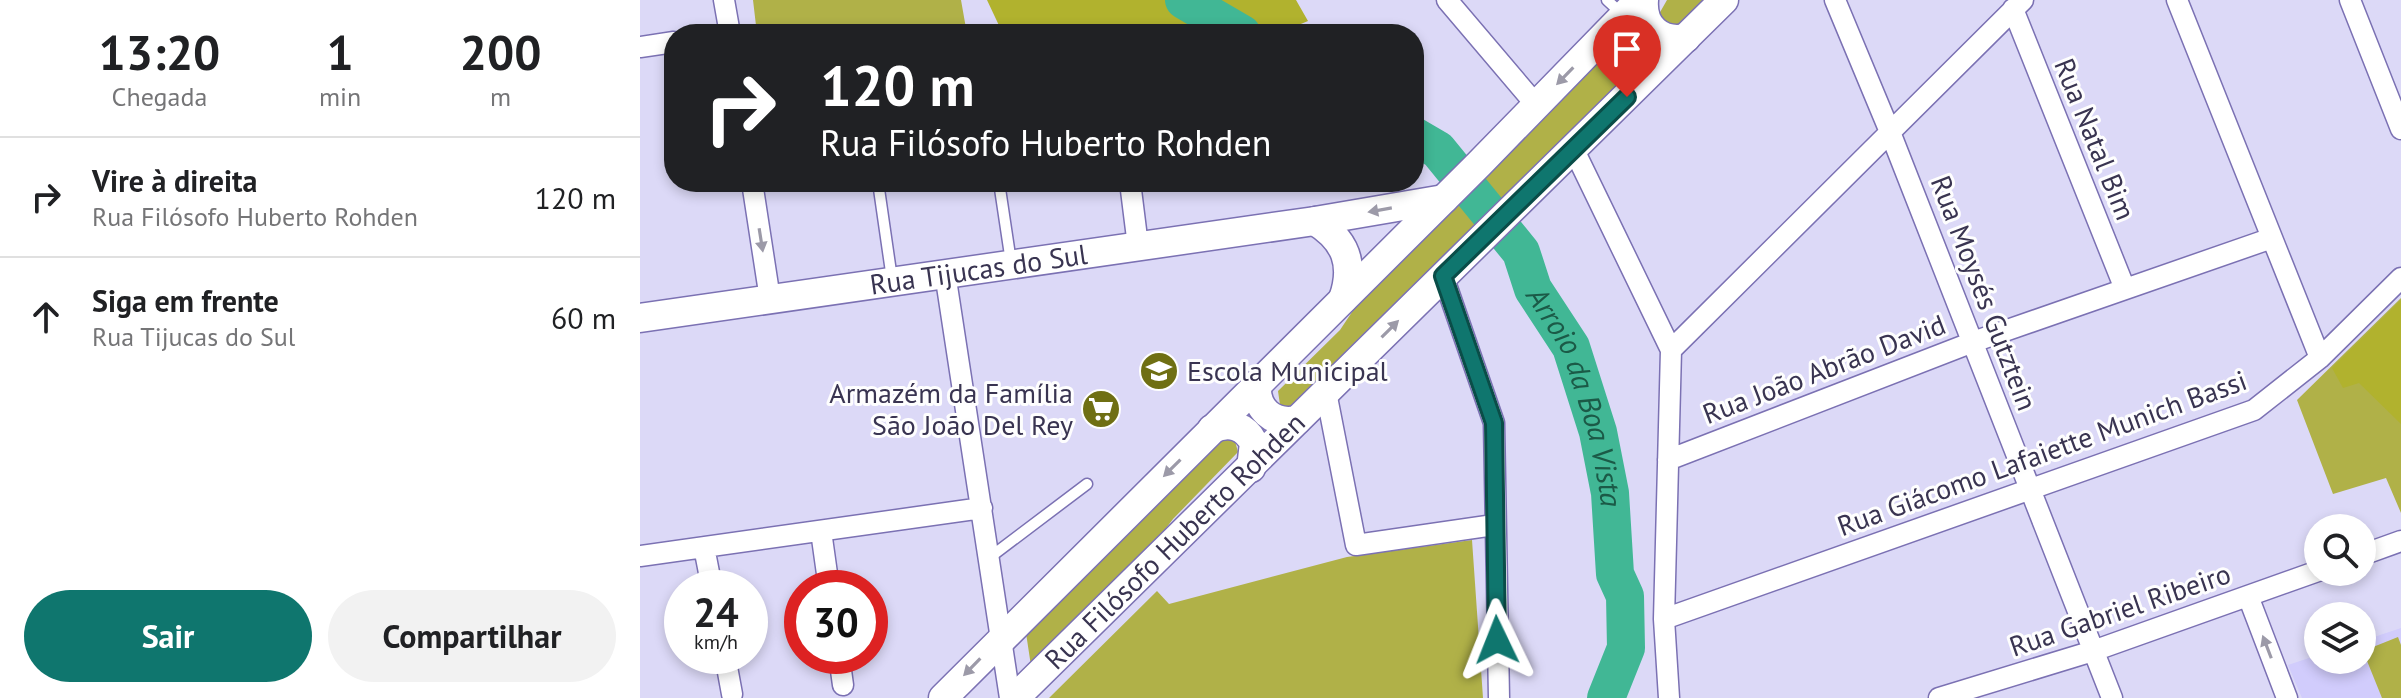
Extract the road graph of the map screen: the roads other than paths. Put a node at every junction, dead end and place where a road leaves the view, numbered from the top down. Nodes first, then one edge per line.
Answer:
1 (724, 0) edge
2 (1447, 0) edge
3 (1724, 0) edge
4 (1835, 0) edge
5 (2177, 0) edge
6 (2350, 0) edge
7 (1629, 4) edge
8 (2018, 5) edge
9 (728, 24) edge
10 (1686, 38) junction
11 (664, 43) edge
12 (640, 47) edge
13 (1537, 106) junction
14 (2401, 129) edge
15 (1890, 132) junction
16 (1574, 150) junction
17 (754, 192) edge
18 (879, 192) edge
19 (1001, 192) edge
20 (1131, 192) edge
21 (1445, 198) junction
22 (1315, 221) junction
23 (2272, 238) junction
24 (1138, 246) junction
25 (1012, 264) junction
26 (945, 273) junction
27 (1443, 276) junction
28 (2401, 278) edge
29 (892, 281) junction
30 (2125, 289) junction
31 (770, 299) junction
32 (1343, 299) junction
33 (640, 318) edge
34 (1973, 342) junction
35 (1671, 350) junction
36 (2320, 358) junction
37 (1257, 384) junction
38 (1326, 392) junction
39 (1297, 420) junction
40 (1212, 429) junction
41 (1668, 460) junction
42 (1251, 468) junction
43 (1087, 484) dead end
44 (2031, 492) junction
45 (982, 508) junction
46 (1494, 525) junction
47 (821, 531) junction
48 (2401, 541) edge
49 (704, 547) junction
50 (2376, 550) edge
51 (640, 556) edge
52 (989, 558) junction
53 (708, 570) edge
54 (826, 570) edge
55 (2304, 576) edge
56 (2248, 596) junction
57 (1664, 619) junction
58 (1001, 637) junction
59 (2093, 651) junction
60 (728, 674) edge
61 (841, 674) edge
62 (843, 685) dead end
63 (732, 694) dead end
64 (943, 698) edge
65 (1012, 698) edge
66 (1499, 698) edge
67 (1669, 698) edge
68 (1939, 698) edge
69 (2112, 698) edge
70 (2287, 698) edge

1 - 9 street
2 - 13 street
3 - 10 main road
4 - 15 street, Rua Moysés Gutztein
5 - 23 street
6 - 14 street
7 - 10 main road
7 -> 13 main road
8 - 15 street
8 - 30 street, Rua Natal Bim
10 - 16 main road
11 - 12 street
13 - 21 main road
15 - 34 street, Rua Moysés Gutztein
15 - 35 street
16 - 27 main road, Rua Filósofo Huberto Rohden
16 - 35 street
17 -> 31 street
18 - 29 lane
19 - 25 lane
20 - 24 street
21 -> 22 main road, Rua Tijucas do Sul
21 - 32 main road, Rua Filósofo Huberto Rohden
22 - 24 main road, Rua Tijucas do Sul
22 - 32 main road
23 - 30 street, Rua João Abrão David
23 - 36 street
24 - 25 main road, Rua Tijucas do Sul
25 - 26 main road, Rua Tijucas do Sul
26 - 29 main road, Rua Tijucas do Sul
26 - 45 street
38 -> 27 main road, Rua Filósofo Huberto Rohden
27 - 46 street
28 - 36 street, Rua Giácomo Lafaiette Munich Bassi
29 - 31 main road, Rua Tijucas do Sul
30 - 34 street, Rua João Abrão David
31 - 33 main road, Rua Tijucas do Sul
32 - 37 main road, Rua Filósofo Huberto Rohden
34 - 41 street, Rua João Abrão David
34 - 44 street, Rua Moysés Gutztein
35 - 41 street
36 - 44 street, Rua Giácomo Lafaiette Munich Bassi
37 - 39 main road
37 - 40 main road, Rua Filósofo Huberto Rohden
38 - 39 main road, Rua Filósofo Huberto Rohden
38 - 46 street
39 - 42 main road, Rua Filósofo Huberto Rohden
40 - 42 main road
40 -> 58 main road, Rua Filósofo Huberto Rohden
41 - 57 street
42 - 65 main road, Rua Filósofo Huberto Rohden
43 - 52 lane
44 - 57 street, Rua Giácomo Lafaiette Munich Bassi
44 - 59 street, Rua Moysés Gutztein
45 - 47 street
45 - 52 street
46 - 66 street
47 - 49 street
47 - 54 street
48 - 50 street
49 - 51 street
49 - 53 street
52 - 58 street
55 - 56 street, Rua Gabriel Ribeiro
56 - 59 street, Rua Gabriel Ribeiro
70 -> 56 street
57 - 67 street
58 -> 64 main road, Rua Filósofo Huberto Rohden
58 - 65 street
59 - 68 street, Rua Gabriel Ribeiro
59 - 69 street, Rua Moysés Gutztein
60 - 63 street
61 - 62 street

